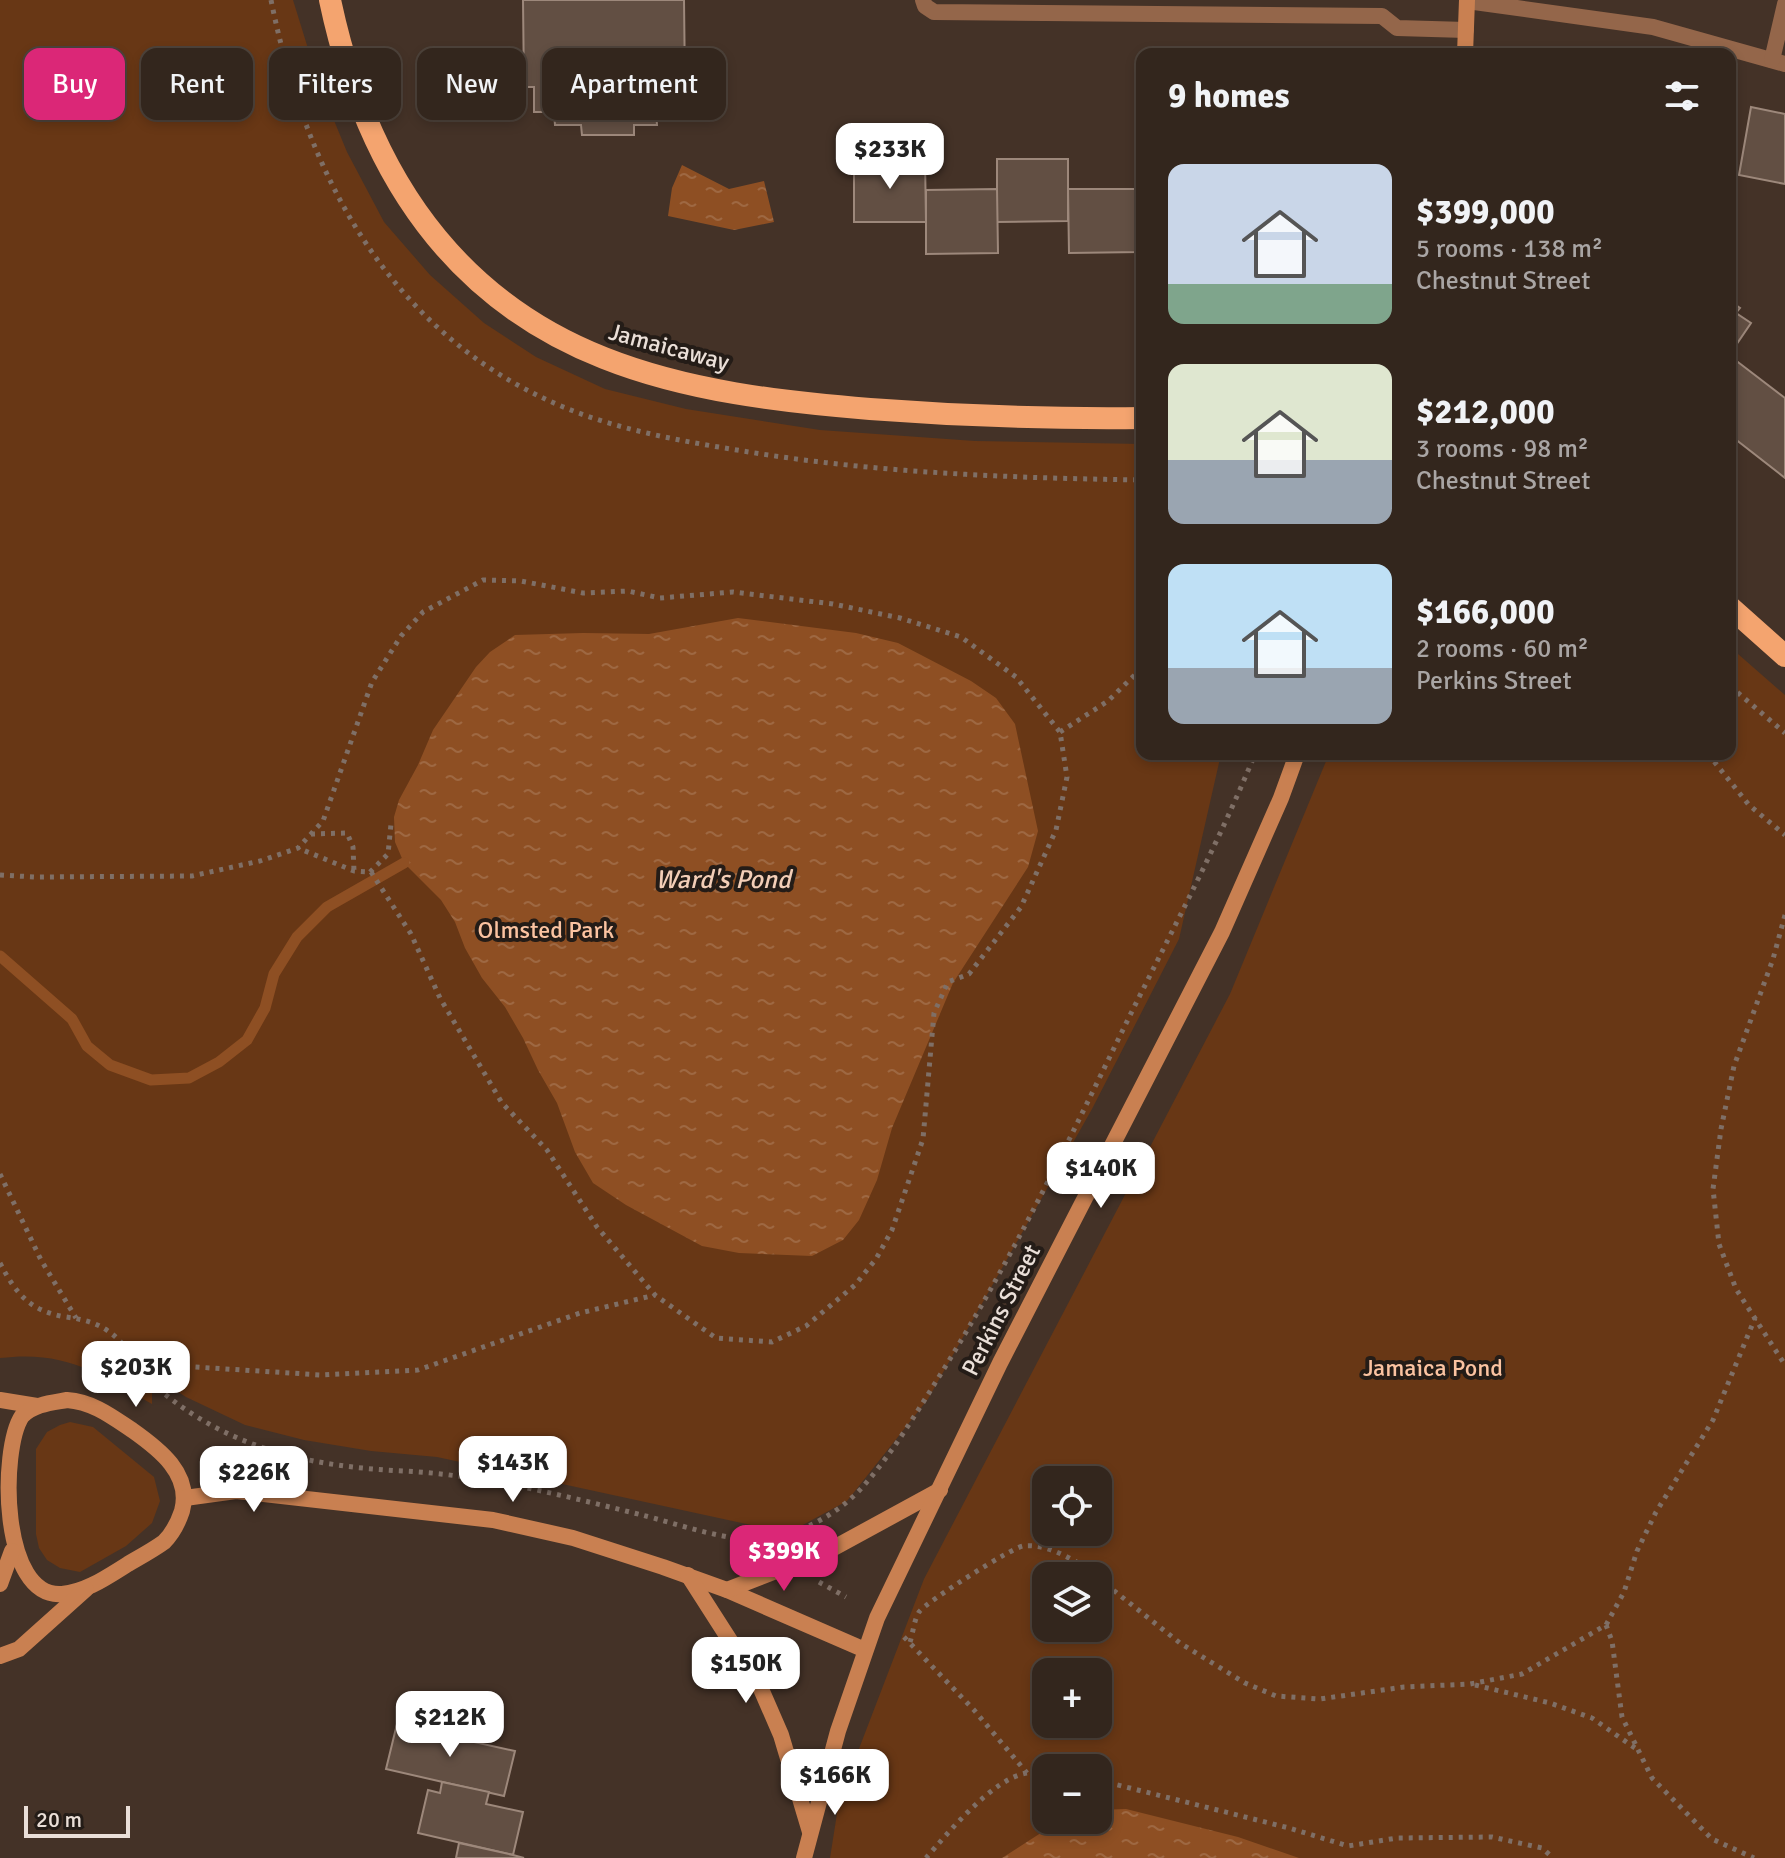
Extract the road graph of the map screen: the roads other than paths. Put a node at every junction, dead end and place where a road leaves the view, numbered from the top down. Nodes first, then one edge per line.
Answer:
1 (330, 0) edge
2 (923, 0) edge
3 (1467, 1) edge
4 (1785, 4) edge
5 (1466, 30) junction
6 (1465, 48) edge
7 (1728, 48) edge
8 (1736, 50) edge
9 (1778, 62) edge
10 (1136, 418) edge
11 (1736, 612) edge
12 (1785, 656) edge
13 (1295, 760) edge
14 (0, 1400) edge
15 (37, 1406) junction
16 (1, 1487) edge
17 (940, 1490) junction
18 (185, 1498) junction
19 (12, 1551) junction
20 (688, 1575) junction
21 (0, 1584) edge
22 (87, 1588) junction
23 (727, 1590) junction
24 (865, 1650) junction
25 (0, 1656) edge
26 (811, 1832) junction
27 (804, 1858) edge

1 - 10 highway, Jamaicaway
2 - 5 street
3 - 5 main road
3 - 7 street
4 - 9 street
5 - 6 main road
8 - 9 street
11 - 12 highway
13 - 17 main road, Perkins Street
14 - 15 main road
15 - 16 main road
15 - 18 main road
16 - 19 main road
17 - 23 main road
17 - 24 main road, Perkins Street
18 - 20 main road
18 - 22 main road
19 - 21 main road
19 - 22 main road
20 - 23 main road
20 - 26 main road
22 - 25 main road
23 - 24 main road
24 - 26 main road, Perkins Street
26 - 27 main road, Perkins Street

